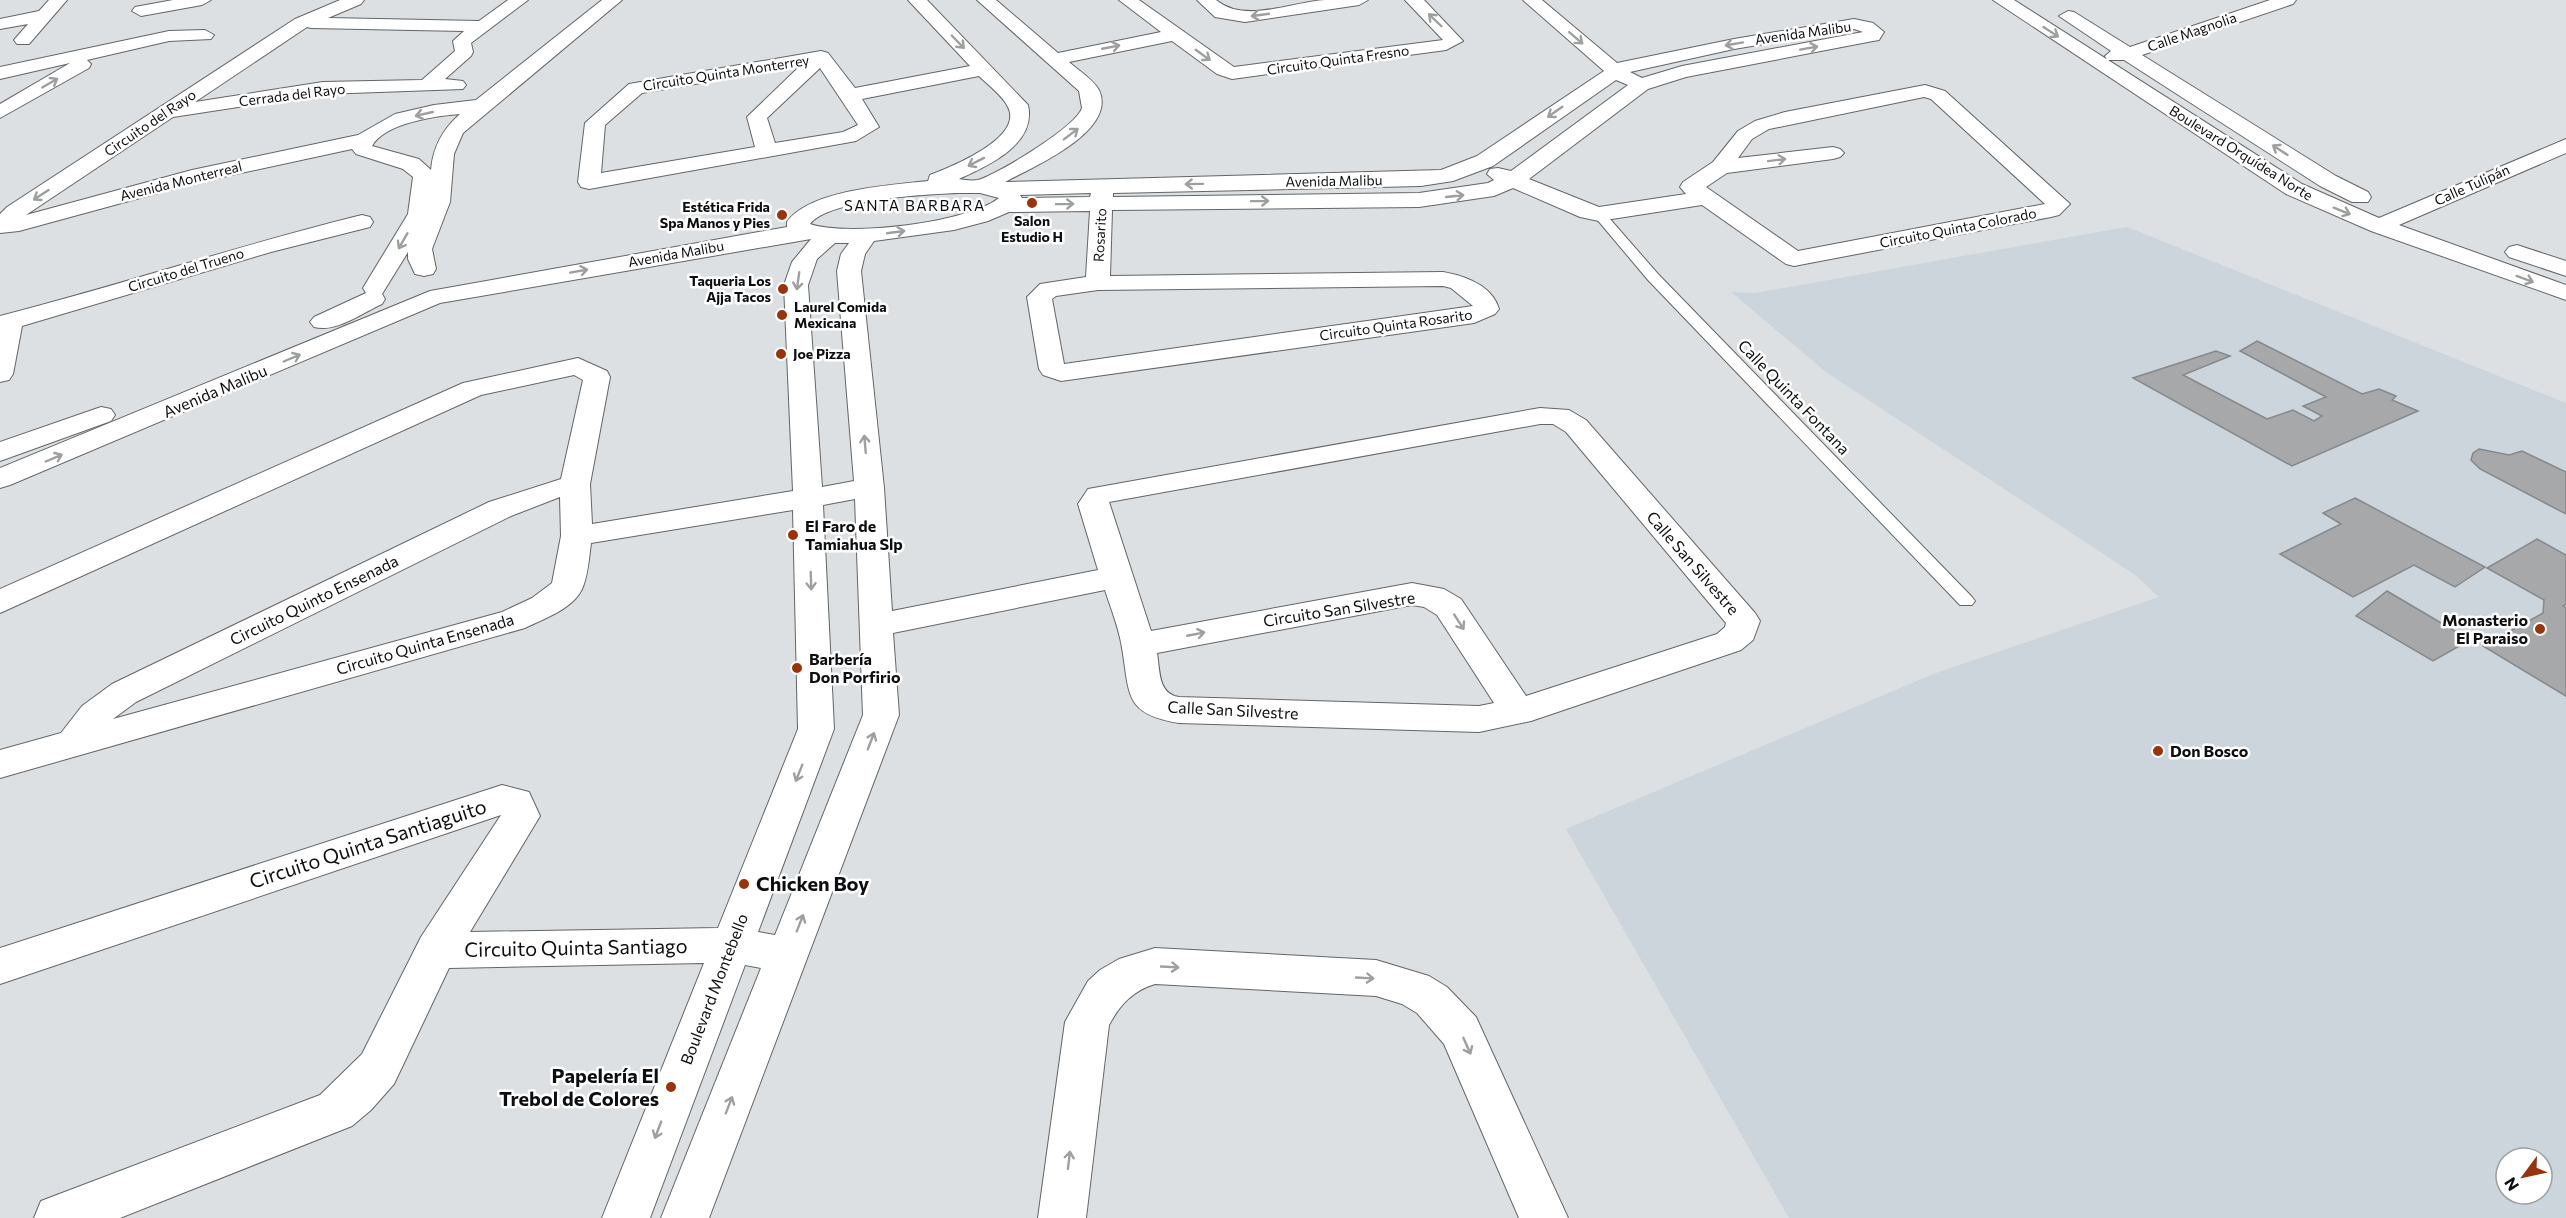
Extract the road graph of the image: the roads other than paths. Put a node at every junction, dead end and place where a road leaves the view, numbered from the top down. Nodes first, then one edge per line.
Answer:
1 (58, 0) edge
2 (202, 0) edge
3 (355, 0) edge
4 (519, 0) edge
5 (613, 0) edge
6 (917, 0) edge
7 (986, 0) edge
8 (1128, 0) edge
9 (1206, 0) edge
10 (1359, 0) edge
11 (1414, 0) edge
12 (1532, 0) edge
13 (1555, 0) edge
14 (2002, 0) edge
15 (2287, 0) edge
16 (145, 5) edge
17 (2050, 6) dead end
18 (45, 15) junction
19 (1158, 22) junction
20 (301, 23) junction
21 (0, 24) edge
22 (483, 26) junction
23 (1175, 34) junction
24 (205, 35) dead end
25 (23, 40) dead end
26 (1038, 45) junction
27 (110, 48) junction
28 (2130, 53) junction
29 (821, 57) junction
30 (1054, 59) junction
31 (2094, 59) junction
32 (984, 69) junction
33 (1623, 69) junction
34 (0, 73) edge
35 (1650, 82) junction
36 (456, 85) dead end
37 (427, 86) junction
38 (850, 95) junction
39 (482, 105) junction
40 (0, 112) edge
41 (165, 113) junction
42 (1780, 119) junction
43 (364, 145) junction
44 (2566, 145) edge
45 (766, 151) junction
46 (443, 154) junction
47 (411, 164) junction
48 (1477, 165) junction
49 (1721, 167) junction
50 (67, 178) junction
51 (1512, 180) junction
52 (908, 191) junction
53 (996, 193) junction
54 (1102, 195) junction
55 (1704, 198) junction
56 (132, 199) junction
57 (1599, 214) junction
58 (2407, 214) junction
59 (362, 222) dead end
60 (2439, 225) dead end
61 (815, 226) junction
62 (2379, 226) junction
63 (0, 227) edge
64 (866, 236) junction
65 (0, 241) edge
66 (2502, 247) dead end
67 (424, 268) junction
68 (2566, 269) edge
69 (455, 277) junction
70 (1098, 283) junction
71 (374, 293) junction
72 (2566, 293) edge
73 (434, 298) junction
74 (5, 323) edge
75 (0, 374) edge
76 (0, 452) edge
77 (0, 479) edge
78 (575, 484) junction
79 (869, 488) junction
80 (808, 498) junction
81 (577, 536) junction
82 (1115, 577) junction
83 (0, 602) edge
84 (1966, 602) dead end
85 (876, 625) junction
86 (1139, 645) junction
87 (1518, 712) junction
88 (73, 744) junction
89 (0, 764) edge
90 (731, 945) junction
91 (436, 950) junction
92 (788, 955) junction
93 (0, 966) edge
94 (58, 1218) edge
95 (626, 1218) edge
96 (685, 1218) edge
97 (1062, 1218) edge
98 (1544, 1218) edge

1 - 18 street
2 - 16 street
3 - 20 street, Circuito del Rayo
4 - 22 street
5 - 39 street
6 -> 32 street
7 - 26 street
8 - 19 street, Circuito Quinta Fresno
10 -> 9 street
23 -> 11 street, Circuito Quinta Fresno
12 -> 33 street
13 - 33 street
14 -> 31 street, Boulevard Orquídea Norte
15 - 28 street, Calle Magnolia
17 - 28 street, Boulevard Orquídea Norte
18 - 21 street
18 - 25 street
19 - 23 street, Circuito Quinta Fresno
19 - 26 street
20 - 22 street
20 - 41 street, Circuito del Rayo
22 - 37 street
30 -> 23 street
24 - 27 street
26 - 30 street
27 - 34 street
40 -> 27 street
28 - 31 street, Calle Magnolia
58 -> 28 street, Boulevard Orquídea Norte
29 - 38 street, Circuito Quinta Monterrey
29 - 45 street, Circuito Quinta Monterrey
29 - 45 street, Circuito Quinta Monterrey
53 -> 30 street
31 -> 62 street, Boulevard Orquídea Norte
32 - 38 street
32 -> 52 street
33 - 35 street
35 -> 33 street, Avenida Malibu
33 -> 48 street, Avenida Malibu
35 - 51 street, Avenida Malibu
36 - 37 street, Cerrada del Rayo
37 - 41 street, Cerrada del Rayo
38 - 45 street, Circuito Quinta Monterrey
39 -> 43 street
39 - 46 street
41 - 50 street, Circuito del Rayo
42 - 49 street, Circuito Quinta Colorado
49 -> 42 street
42 - 55 street, Circuito Quinta Colorado
43 - 47 street
43 - 56 street, Avenida Monterreal
44 - 58 street, Calle Tulipán
46 - 47 street
46 - 67 street
47 -> 71 street
48 - 51 street
48 -> 54 street, Avenida Malibu
49 - 55 street, Circuito Quinta Colorado
50 - 56 street
50 -> 63 street, Circuito del Rayo
54 -> 51 street, Avenida Malibu
51 - 57 street
52 - 53 street, Avenida Malibu
52 - 61 street
53 - 54 street, Avenida Malibu
64 -> 53 street
54 - 70 street, Rosarito
55 - 57 street
56 - 63 street, Avenida Monterreal
56 - 65 street, Avenida Monterreal
57 - 84 lane, Calle Quinta Fontana
58 - 60 street, Boulevard Orquídea Norte
58 - 62 street, Calle Tulipán
59 - 74 street, Circuito del Trueno
61 - 64 street
61 - 69 street, Avenida Malibu
73 -> 61 street, Avenida Malibu
61 -> 80 street, Boulevard Montebello
62 -> 72 street, Boulevard Orquídea Norte
79 -> 64 street
66 - 68 street
67 - 69 street
67 - 71 street, Avenida Malibu
69 - 73 street
70 - 70 street, Circuito Quinta Rosarito
71 - 73 street
71 - 76 street, Avenida Malibu
77 -> 73 street, Avenida Malibu
74 - 75 street, Circuito del Trueno
78 - 81 street, Circuito Quinta Ensenada
78 - 83 street, Circuito Quinta Ensenada
78 - 88 street, Circuito Quinto Ensenada
79 - 80 street
79 - 85 street
80 - 81 street
80 -> 90 street, Boulevard Montebello
81 - 88 street, Circuito Quinta Ensenada
82 - 85 street
82 - 86 street, Calle San Silvestre
82 - 87 street, Calle San Silvestre
92 -> 85 street
86 - 87 street, Calle San Silvestre
86 -> 87 street, Circuito San Silvestre
88 - 89 street, Circuito Quinta Ensenada
90 - 91 street, Circuito Quinta Santiago
90 - 92 street, Circuito Quinta Santiago
90 -> 95 street, Boulevard Montebello
91 - 93 street, Circuito Quinta Santiaguito
91 - 94 street, Circuito Quinta Santiaguito
96 -> 92 street
97 -> 98 street

